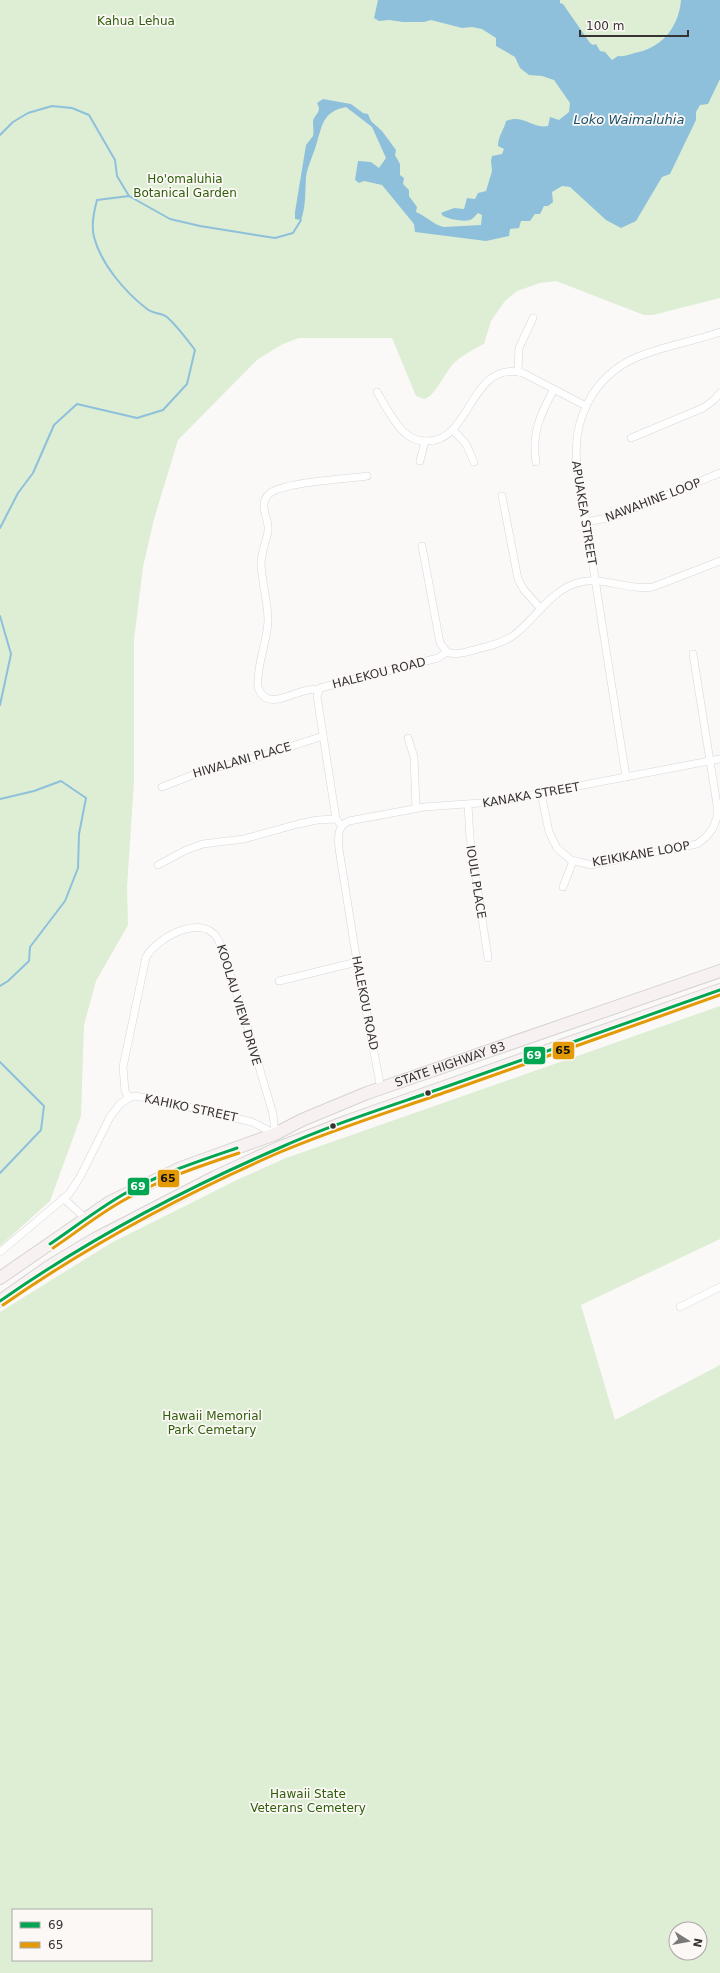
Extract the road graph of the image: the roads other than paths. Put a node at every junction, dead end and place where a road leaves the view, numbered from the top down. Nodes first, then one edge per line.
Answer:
1 (533, 318) dead end
2 (720, 332) edge
3 (518, 372) junction
4 (554, 389) junction
5 (377, 392) dead end
6 (720, 393) edge
7 (586, 406) junction
8 (453, 430) junction
9 (631, 438) dead end
10 (424, 441) junction
11 (420, 461) dead end
12 (474, 462) dead end
13 (536, 462) dead end
14 (720, 473) edge
15 (367, 476) dead end
16 (502, 496) dead end
17 (586, 522) junction
18 (422, 546) dead end
19 (720, 561) edge
20 (595, 580) junction
21 (541, 609) junction
22 (447, 652) junction
23 (693, 654) dead end
24 (318, 690) junction
25 (322, 736) junction
26 (408, 738) dead end
27 (720, 759) edge
28 (710, 761) junction
29 (626, 777) junction
30 (162, 787) dead end
31 (541, 793) junction
32 (468, 805) junction
33 (416, 808) junction
34 (336, 819) junction
35 (342, 826) junction
36 (573, 861) junction
37 (158, 865) dead end
38 (563, 886) dead end
39 (488, 958) dead end
40 (357, 962) junction
41 (720, 971) edge
42 (279, 982) dead end
43 (720, 990) edge
44 (517, 1041) junction
45 (523, 1060) junction
46 (382, 1089) junction
47 (129, 1098) junction
48 (388, 1108) junction
49 (275, 1134) junction
50 (278, 1148) junction
51 (63, 1198) junction
52 (86, 1219) junction
53 (96, 1239) junction
54 (0, 1252) edge
55 (0, 1278) edge
56 (720, 1288) edge
57 (0, 1301) edge
58 (680, 1307) dead end

1 - 3 street
2 - 7 street, APUAKEA STREET
3 - 4 street
3 - 8 street
4 - 7 street
4 - 13 street
5 - 10 street
6 - 9 street
7 - 17 street, APUAKEA STREET
8 - 10 street
8 - 12 street
10 - 11 street
14 - 17 street, NAWAHINE LOOP
15 - 24 street
16 - 21 street
17 - 20 street, APUAKEA STREET
18 - 22 street
19 - 20 street, HALEKOU ROAD
20 - 21 street, HALEKOU ROAD
20 - 29 street, APUAKEA STREET
21 - 22 street, HALEKOU ROAD
22 - 24 street, HALEKOU ROAD
23 - 28 street, KEIKIKANE LOOP
24 - 25 street, HALEKOU ROAD
25 - 30 street, HIWALANI PLACE
25 - 34 street, HALEKOU ROAD
26 - 33 street
27 - 28 street, KANAKA STREET
28 - 29 street, KANAKA STREET
28 - 36 street, KEIKIKANE LOOP
29 - 31 street, KANAKA STREET
31 - 32 street, KANAKA STREET
31 - 36 street
32 - 33 street, KANAKA STREET
32 - 39 street, IOULI PLACE
33 - 35 street, KANAKA STREET
34 - 35 street
34 - 37 street
35 - 40 street, HALEKOU ROAD
36 - 38 street
40 - 42 street
40 - 46 street, HALEKOU ROAD
41 - 44 main road, STATE HIGHWAY 83
43 - 45 main road
44 - 45 main road
44 - 46 main road, STATE HIGHWAY 83
45 - 48 main road
46 - 48 main road
46 - 49 main road, STATE HIGHWAY 83
47 - 49 street, KAHIKO STREET
47 - 49 street, KOOLAU VIEW DRIVE
47 - 51 street, KAHIKO STREET
48 - 50 main road
49 - 50 main road
49 - 52 main road, STATE HIGHWAY 83
50 - 53 main road
51 - 52 street
51 - 54 street, KAHIKO STREET
52 - 53 main road
52 - 55 main road, STATE HIGHWAY 83
53 - 57 main road
56 - 58 street

